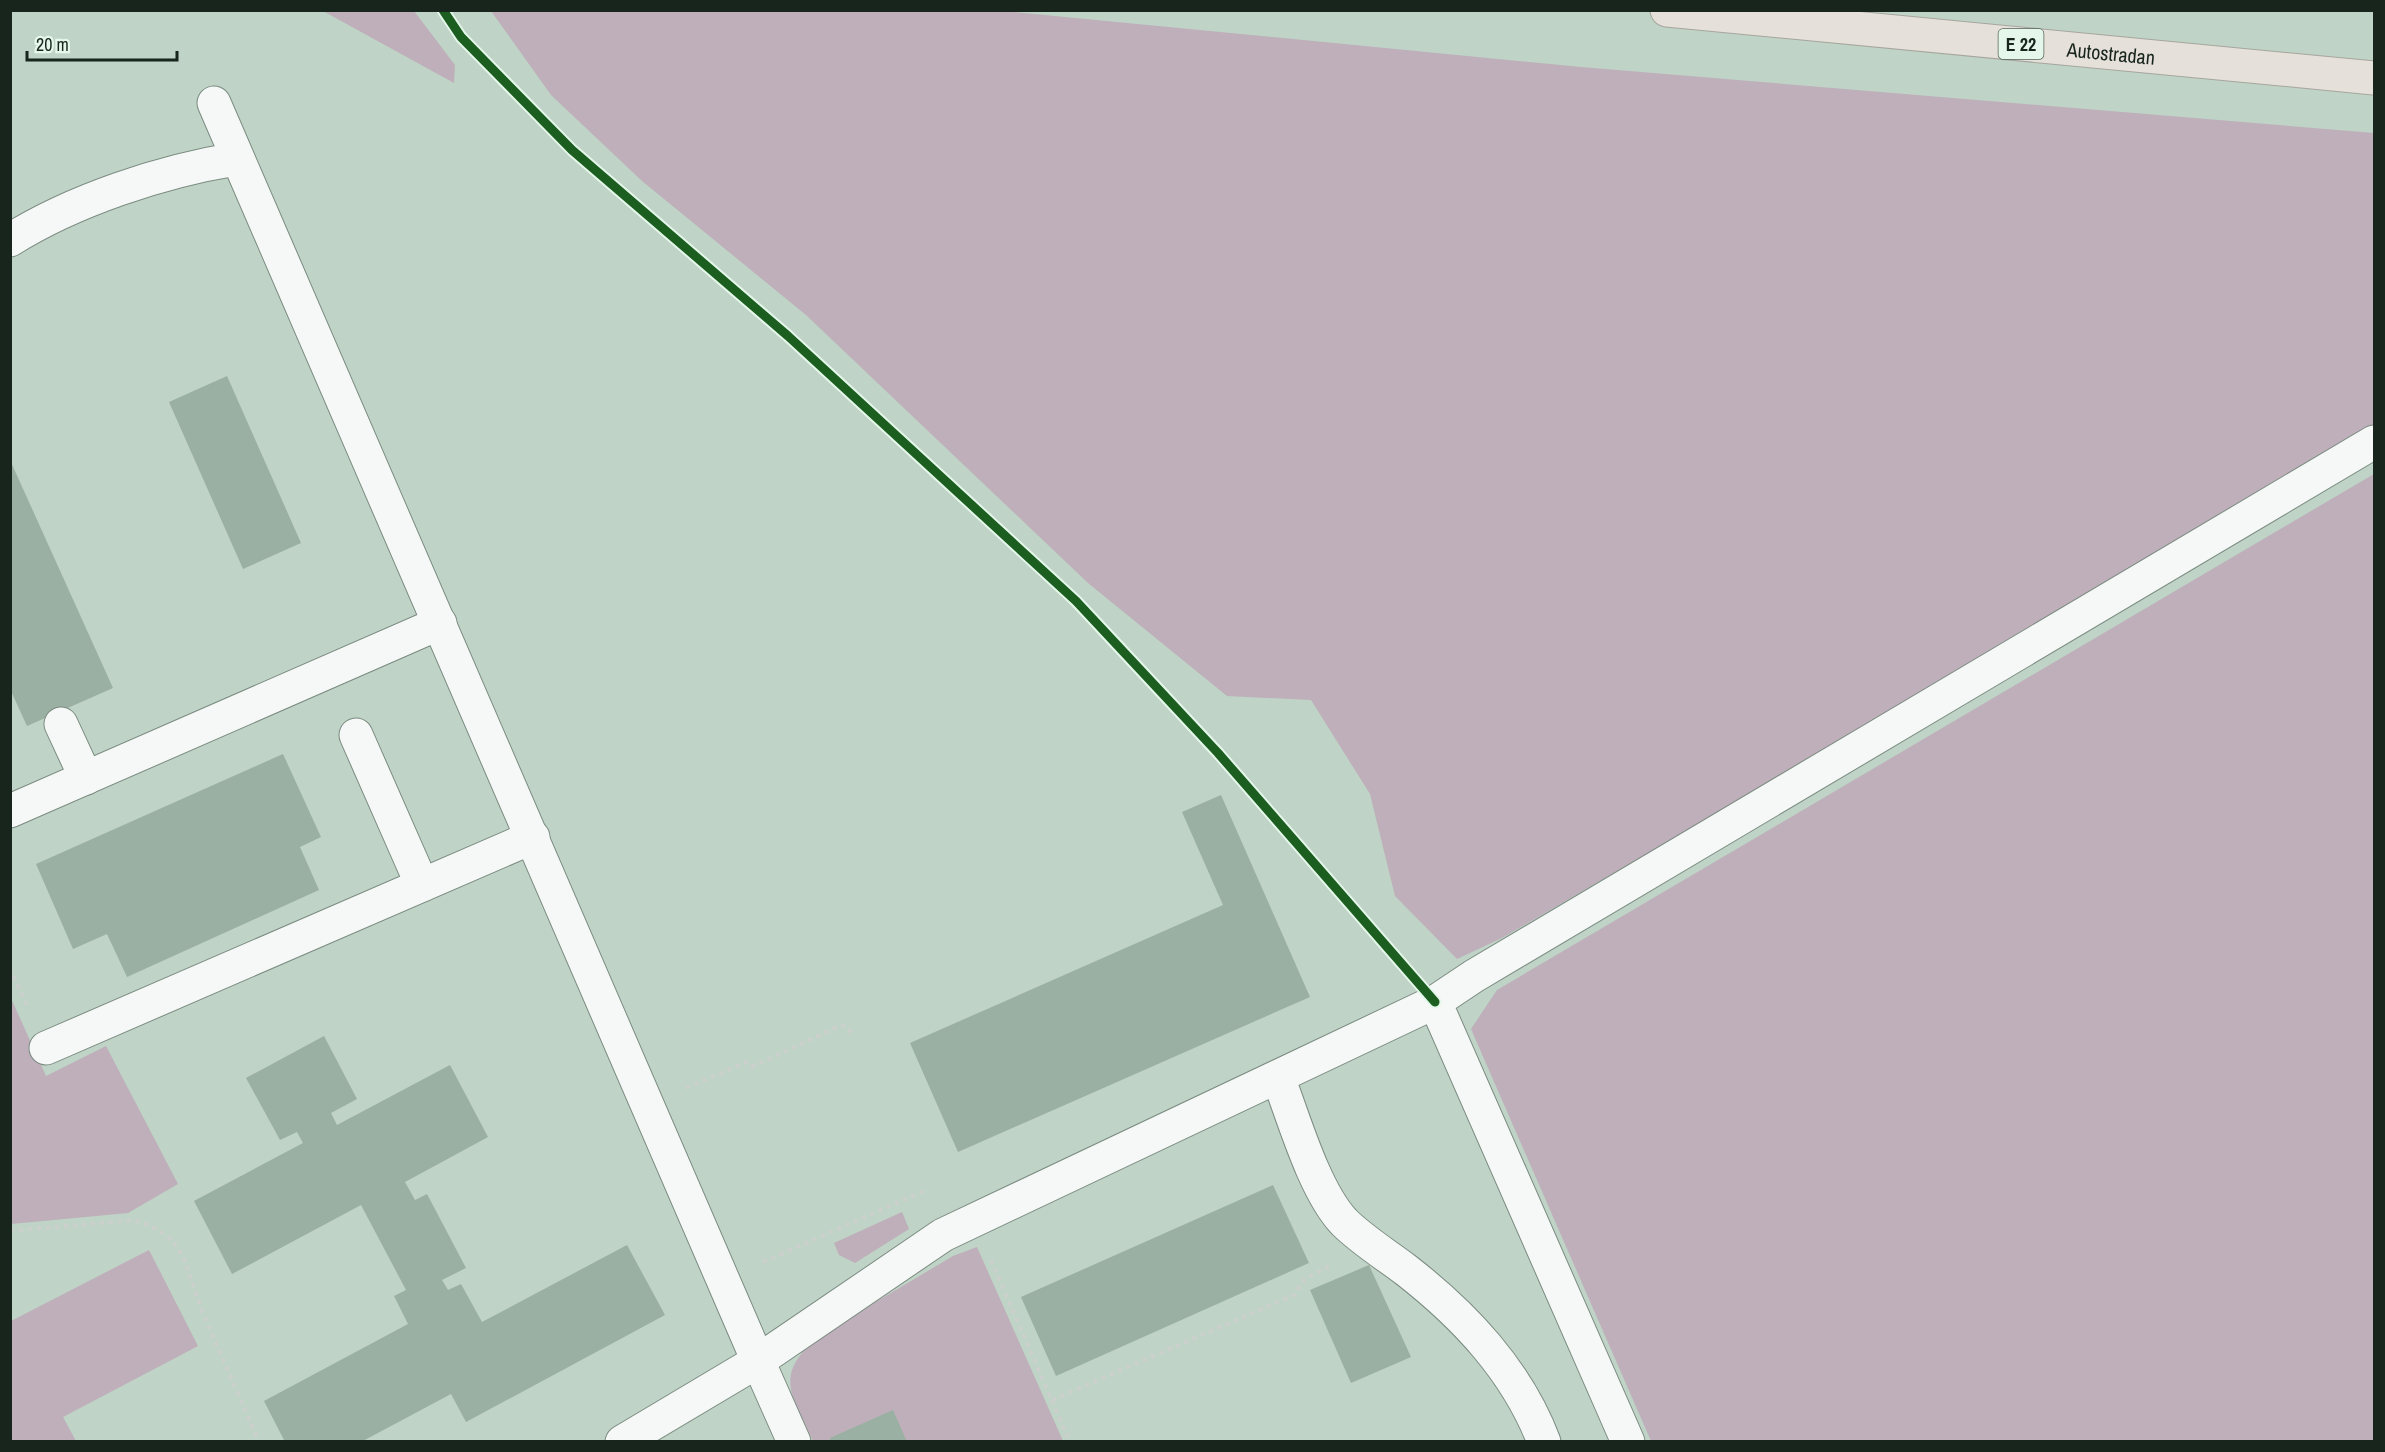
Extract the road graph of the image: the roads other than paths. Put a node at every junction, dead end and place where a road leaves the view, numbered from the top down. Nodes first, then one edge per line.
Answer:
1 (1667, 10) edge
2 (2374, 78) edge
3 (214, 103) dead end
4 (236, 159) junction
5 (10, 240) edge
6 (2374, 442) edge
7 (440, 623) junction
8 (61, 724) dead end
9 (356, 735) dead end
10 (86, 778) junction
11 (10, 811) edge
12 (533, 837) junction
13 (422, 885) junction
14 (1435, 1002) junction
15 (46, 1048) dead end
16 (1278, 1077) junction
17 (758, 1361) junction
18 (622, 1442) edge
19 (794, 1442) edge
20 (1544, 1442) edge
21 (1628, 1442) edge

1 - 2 highway, Autostradan / E 22
3 - 4 lane
4 - 5 lane
4 - 7 lane
6 - 14 lane
7 - 10 lane
7 - 12 lane
8 - 10 lane
9 - 13 lane
10 - 11 lane
12 - 13 lane
12 - 17 lane
13 - 15 lane
14 - 16 lane
14 - 21 lane
16 - 17 lane
16 - 20 lane
17 - 18 lane
17 - 19 lane

